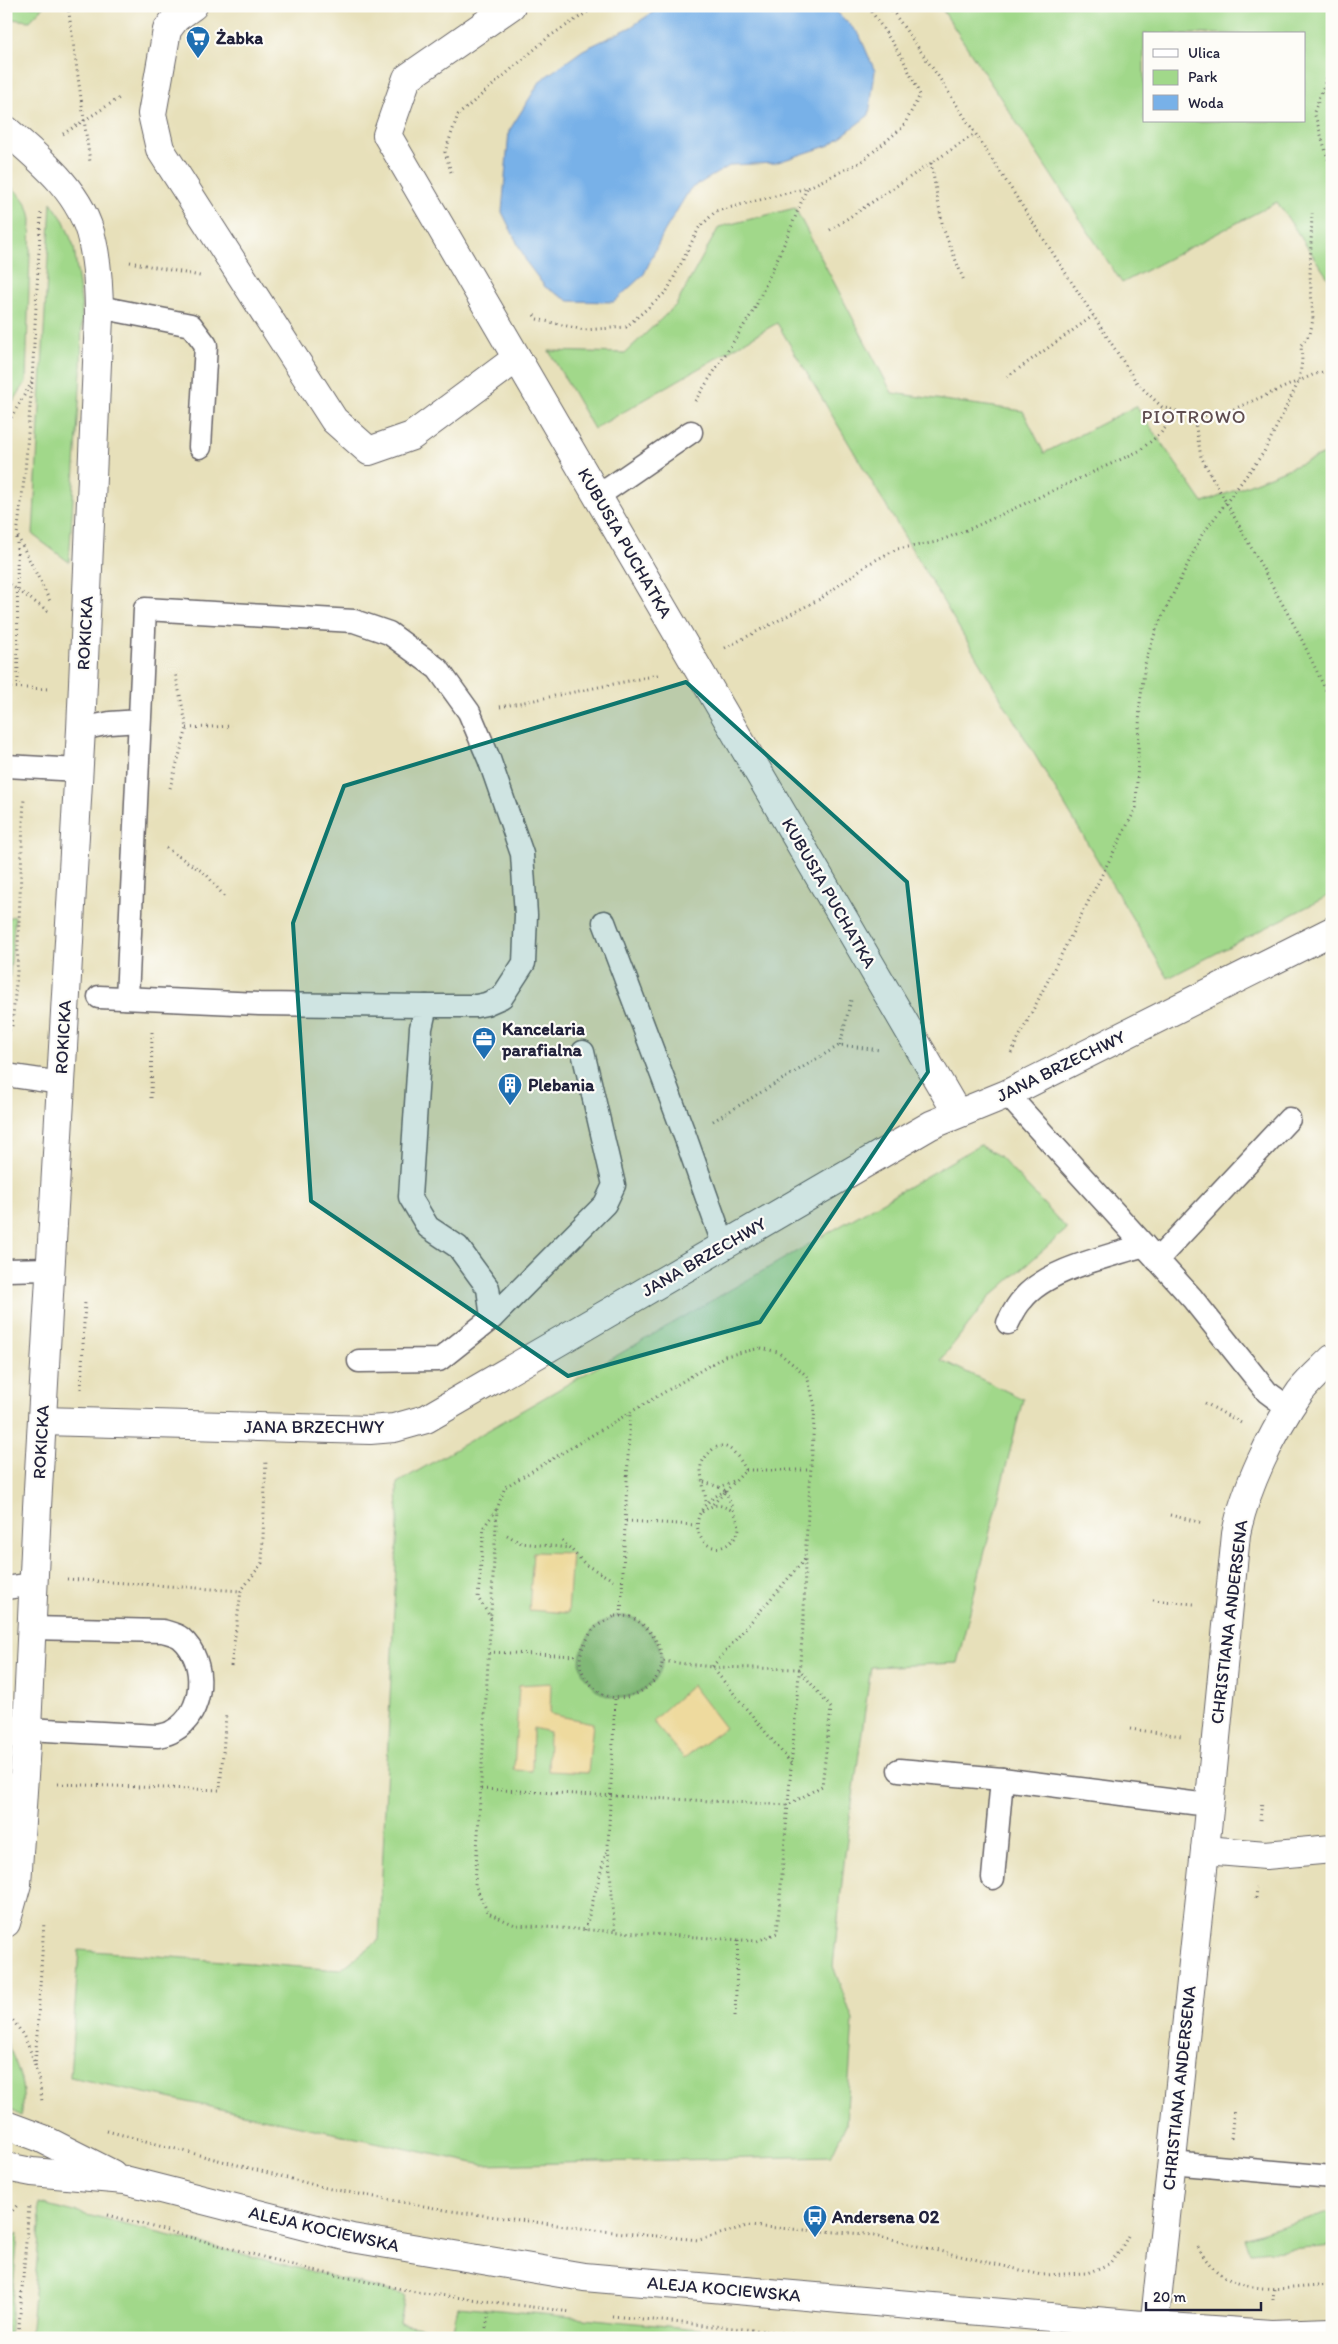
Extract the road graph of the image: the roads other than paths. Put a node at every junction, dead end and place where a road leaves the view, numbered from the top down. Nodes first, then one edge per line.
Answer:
1 (193, 6) edge
2 (511, 6) edge
3 (6, 130) edge
4 (99, 307) junction
5 (517, 358) junction
6 (691, 432) dead end
7 (200, 447) dead end
8 (598, 496) junction
9 (140, 721) junction
10 (81, 729) junction
11 (6, 766) edge
12 (79, 770) junction
13 (604, 922) dead end
14 (1332, 931) edge
15 (99, 997) dead end
16 (126, 998) junction
17 (426, 1006) junction
18 (583, 1052) dead end
19 (6, 1076) edge
20 (61, 1083) junction
21 (1007, 1094) junction
22 (957, 1113) junction
23 (1289, 1119) dead end
24 (724, 1246) junction
25 (1150, 1252) junction
26 (50, 1269) junction
27 (6, 1270) edge
28 (492, 1318) junction
29 (1008, 1323) dead end
30 (1332, 1359) edge
31 (359, 1361) dead end
32 (1290, 1409) junction
33 (42, 1421) junction
34 (33, 1584) junction
35 (6, 1588) edge
36 (31, 1628) junction
37 (27, 1728) junction
38 (899, 1770) dead end
39 (1002, 1779) junction
40 (1208, 1805) junction
41 (1332, 1849) edge
42 (1205, 1850) junction
43 (994, 1878) dead end
44 (6, 1923) edge
45 (6, 2125) edge
46 (1171, 2163) junction
47 (6, 2167) edge
48 (1332, 2177) edge
49 (125, 2180) junction
50 (1154, 2332) edge
51 (1332, 2332) edge

1 - 5 street
2 - 5 street, KUBUSIA PUCHATKA
3 - 4 street, ROKICKA
4 - 7 lane
4 - 10 street, ROKICKA
5 - 8 street, KUBUSIA PUCHATKA
6 - 8 lane
8 - 22 street, KUBUSIA PUCHATKA
9 - 10 lane
9 - 16 lane
9 - 17 lane
10 - 12 street, ROKICKA
11 - 12 lane
12 - 20 street, ROKICKA
13 - 24 lane
14 - 21 street, JANA BRZECHWY
15 - 16 lane
16 - 17 lane
17 - 28 lane
18 - 28 lane
19 - 20 lane
20 - 26 street, ROKICKA
21 - 22 street, JANA BRZECHWY
21 - 25 lane
22 - 24 street, JANA BRZECHWY
23 - 25 lane
24 - 33 street, JANA BRZECHWY
25 - 29 lane
25 - 32 lane
26 - 27 lane
26 - 33 street, ROKICKA
28 - 31 lane
30 - 32 street, CHRISTIANA ANDERSENA
32 - 40 street, CHRISTIANA ANDERSENA
33 - 34 street, ROKICKA
34 - 35 lane
34 - 36 street, ROKICKA
36 - 37 street, ROKICKA
36 - 37 lane
37 - 44 street, ROKICKA
38 - 39 lane
39 - 40 lane
39 - 43 lane
40 - 42 street, CHRISTIANA ANDERSENA
41 - 42 street
42 - 46 street, CHRISTIANA ANDERSENA
45 - 49 street, ALEJA KOCIEWSKA
46 - 48 lane
46 - 50 street, CHRISTIANA ANDERSENA
47 - 49 street, ALEJA KOCIEWSKA
49 - 50 street, ALEJA KOCIEWSKA
50 - 51 street, ALEJA KOCIEWSKA

